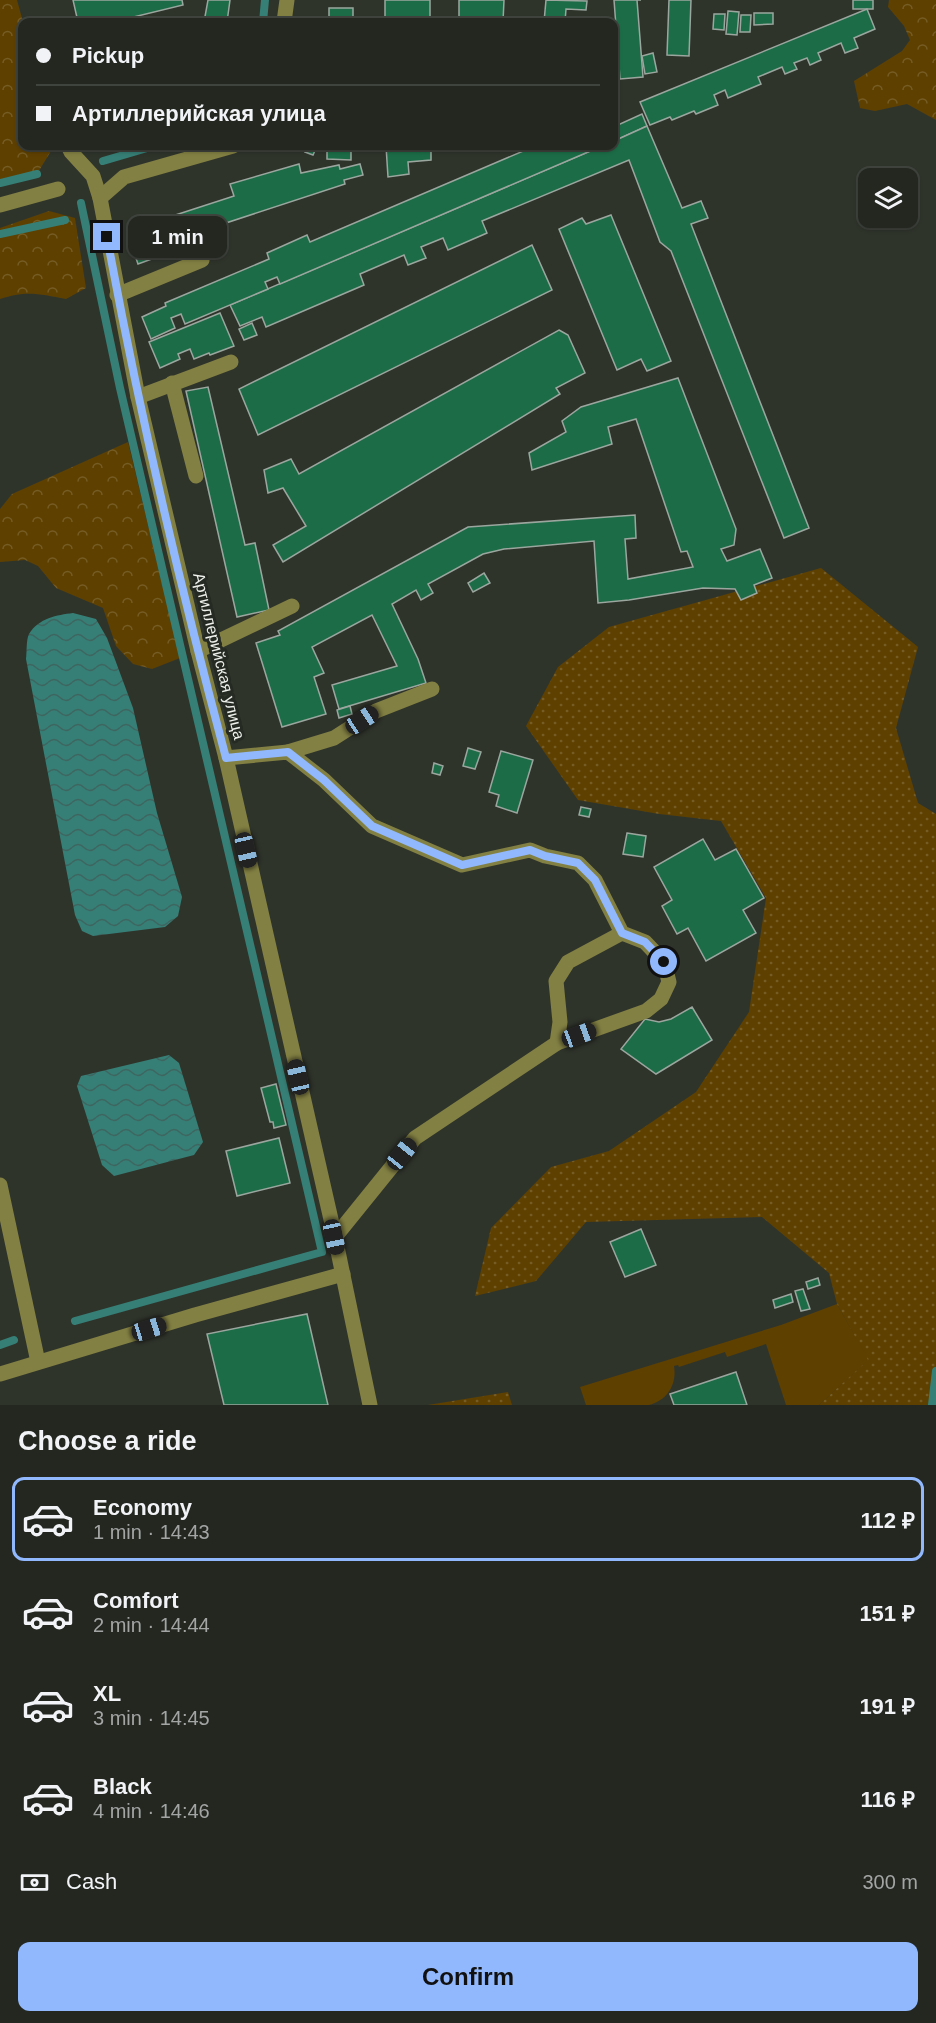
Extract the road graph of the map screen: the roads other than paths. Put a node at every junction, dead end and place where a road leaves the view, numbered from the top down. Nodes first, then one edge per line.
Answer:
1 (287, 0) edge
2 (285, 18) edge
3 (70, 150) edge
4 (219, 150) edge
5 (58, 189) dead end
6 (100, 198) junction
7 (0, 206) edge
8 (202, 260) dead end
9 (117, 295) junction
10 (231, 362) dead end
11 (172, 383) junction
12 (138, 397) junction
13 (196, 476) dead end
14 (292, 606) dead end
15 (198, 651) junction
16 (432, 689) dead end
17 (288, 752) junction
18 (226, 758) junction
19 (622, 933) junction
20 (557, 1043) junction
21 (0, 1185) edge
22 (334, 1237) junction
23 (343, 1274) junction
24 (38, 1362) junction
25 (0, 1374) edge
26 (370, 1405) edge

1 - 2 street
3 - 6 street, Артиллерийская улица
4 - 6 street
5 - 7 street
6 - 9 street, Артиллерийская улица
8 - 9 street
9 - 12 street, Артиллерийская улица
10 - 11 street
11 - 12 street
11 - 13 street
12 - 15 street, Артиллерийская улица
14 - 15 street
15 - 18 street, Артиллерийская улица
16 - 17 street
17 - 18 street
17 - 19 street
18 - 22 street, Артиллерийская улица
19 - 20 street
19 - 20 street
20 - 22 street
21 - 24 street
22 - 23 street, Артиллерийская улица
23 - 24 street
23 - 26 street, Артиллерийская улица
24 - 25 street

